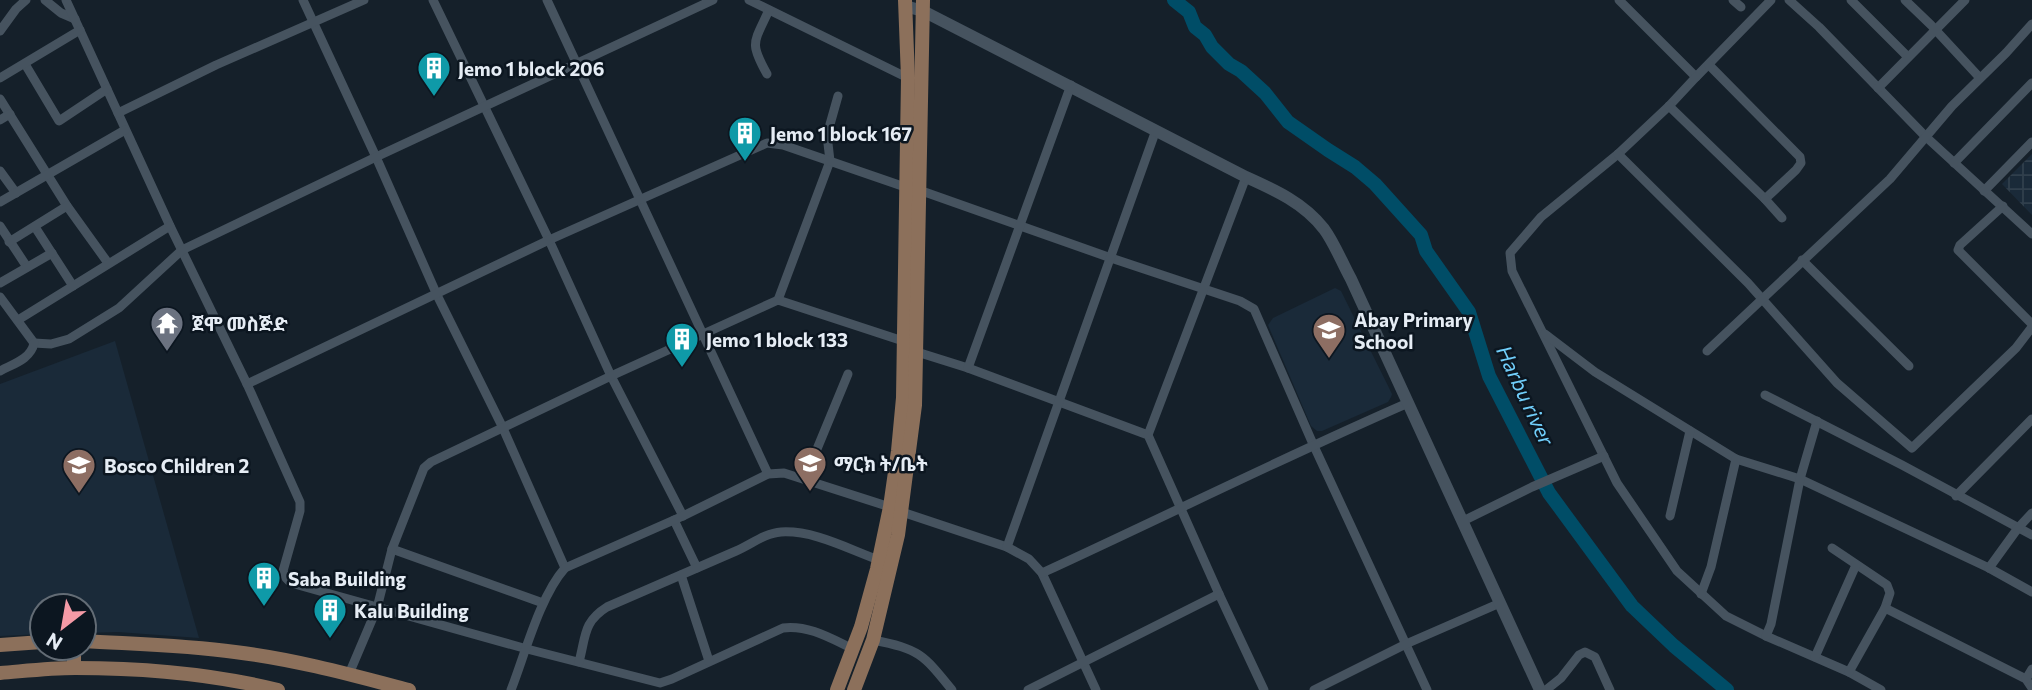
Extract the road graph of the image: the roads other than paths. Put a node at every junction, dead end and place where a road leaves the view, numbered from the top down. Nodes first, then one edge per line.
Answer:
1 (26, 0) edge
2 (45, 0) edge
3 (66, 0) edge
4 (303, 0) edge
5 (364, 0) edge
6 (433, 0) edge
7 (547, 0) edge
8 (713, 0) edge
9 (749, 0) edge
10 (1619, 0) edge
11 (1771, 0) edge
12 (1789, 0) edge
13 (1851, 0) edge
14 (1905, 0) edge
15 (1965, 0) edge
16 (905, 3) edge
17 (923, 6) edge
18 (769, 10) junction
19 (75, 19) junction
20 (313, 22) junction
21 (2032, 24) edge
22 (1, 28) edge
23 (80, 30) junction
24 (1936, 31) junction
25 (1908, 57) junction
26 (24, 64) junction
27 (576, 65) junction
28 (1709, 65) junction
29 (767, 74) dead end
30 (1696, 77) junction
31 (0, 78) edge
32 (908, 78) junction
33 (1980, 78) junction
34 (2032, 83) edge
35 (1071, 85) junction
36 (1878, 88) junction
37 (107, 89) junction
38 (838, 96) dead end
39 (0, 99) edge
40 (1669, 106) junction
41 (485, 107) junction
42 (118, 113) junction
43 (10, 114) junction
44 (0, 120) edge
45 (125, 130) junction
46 (1156, 130) junction
47 (1925, 136) junction
48 (2032, 142) edge
49 (1618, 154) junction
50 (376, 157) junction
51 (830, 161) junction
52 (1954, 163) junction
53 (0, 172) edge
54 (47, 174) junction
55 (1246, 177) junction
56 (912, 188) junction
57 (1984, 191) junction
58 (16, 193) junction
59 (641, 199) junction
60 (1765, 199) junction
61 (0, 202) edge
62 (67, 206) junction
63 (2003, 206) junction
64 (1782, 218) dead end
65 (1019, 225) junction
66 (0, 226) edge
67 (170, 226) junction
68 (35, 227) junction
69 (2032, 234) edge
70 (549, 240) junction
71 (9, 242) junction
72 (182, 250) junction
73 (51, 253) junction
74 (1111, 258) junction
75 (1802, 260) junction
76 (108, 263) junction
77 (27, 267) junction
78 (0, 283) edge
79 (73, 286) junction
80 (1204, 289) junction
81 (437, 295) junction
82 (0, 297) edge
83 (1762, 298) junction
84 (778, 300) junction
85 (910, 303) junction
86 (18, 320) junction
87 (2032, 325) edge
88 (1541, 331) junction
89 (702, 333) junction
90 (903, 341) junction
91 (34, 343) junction
92 (1707, 351) dead end
93 (917, 352) junction
94 (1909, 366) dead end
95 (968, 368) junction
96 (1, 370) edge
97 (848, 374) dead end
98 (611, 376) junction
99 (247, 384) junction
100 (1765, 395) dead end
101 (1058, 402) junction
102 (1408, 403) junction
103 (2032, 419) edge
104 (1817, 421) junction
105 (502, 426) junction
106 (1690, 431) junction
107 (1148, 435) junction
108 (1313, 444) junction
109 (1912, 448) junction
110 (1604, 456) junction
111 (1736, 459) junction
112 (1902, 465) junction
113 (768, 474) junction
114 (805, 478) junction
115 (1800, 479) junction
116 (1956, 495) junction
117 (896, 509) junction
118 (1182, 509) junction
119 (2032, 513) edge
120 (1670, 516) dead end
121 (679, 518) junction
122 (1462, 521) junction
123 (2018, 528) junction
124 (2032, 535) edge
125 (1007, 547) junction
126 (1832, 548) dead end
127 (392, 549) junction
128 (878, 560) junction
129 (1856, 565) junction
130 (565, 568) junction
131 (697, 568) junction
132 (1989, 568) junction
133 (1042, 573) junction
134 (681, 575) junction
135 (2032, 592) edge
136 (1701, 593) junction
137 (1219, 594) junction
138 (544, 603) junction
139 (1500, 603) junction
140 (377, 608) junction
141 (1885, 608) junction
142 (1766, 636) junction
143 (873, 640) junction
144 (98, 642) edge
145 (28, 643) edge
146 (1406, 644) junction
147 (0, 645) edge
148 (527, 649) junction
149 (853, 649) junction
150 (1815, 657) junction
151 (74, 662) edge
152 (579, 662) junction
153 (709, 662) junction
154 (1084, 663) junction
155 (74, 668) junction
156 (2032, 669) edge
157 (1849, 672) junction
158 (0, 673) edge
159 (349, 674) junction
160 (2026, 679) junction
161 (2032, 688) edge
162 (278, 690) edge
163 (409, 690) edge
164 (511, 690) edge
165 (837, 690) edge
166 (853, 690) edge
167 (952, 690) edge
168 (1028, 690) edge
169 (1096, 690) edge
170 (1264, 690) edge
171 (1314, 690) edge
172 (1427, 690) edge
173 (1543, 690) edge
174 (1610, 690) edge
175 (1881, 690) edge

1 - 22 street
2 - 19 street
3 - 19 street
4 - 20 street
5 - 20 street
6 - 41 street
7 - 27 street
8 - 27 street
9 - 18 street
10 - 30 street
11 - 28 street
12 - 36 street
13 - 25 street
14 - 24 street
15 - 24 street
16 - 17 street
16 - 32 main road
17 - 35 street
17 - 56 main road
18 - 29 street
18 - 32 street
19 - 23 street
20 - 42 street
20 - 50 street
21 - 33 street
23 - 26 street
23 - 37 street
24 - 25 street
24 - 33 street
25 - 36 street
26 - 31 street
26 - 37 street
27 - 41 street
27 - 59 street
28 - 30 street
28 - 60 street
30 - 40 street
32 - 56 main road
33 - 47 street
34 - 52 street
35 - 46 street
35 - 65 street
36 - 47 street
37 - 42 street
38 - 51 street
39 - 43 street
40 - 49 street
40 - 60 street
41 - 50 street
41 - 70 street
42 - 45 street
43 - 44 street
43 - 54 street
45 - 54 street
45 - 67 street
46 - 55 street
46 - 74 street
47 - 52 street
47 - 75 street
48 - 57 street
49 - 83 street
49 - 88 street
50 - 72 street
50 - 81 street
51 - 56 street
51 - 59 street
51 - 84 street
52 - 57 street
53 - 58 street
54 - 58 street
54 - 62 street
55 - 80 street
55 - 102 street
56 - 65 street
56 - 85 main road
57 - 63 street
58 - 61 street
59 - 70 street
59 - 89 street
60 - 64 street
62 - 68 street
62 - 76 street
63 - 69 street
63 - 87 street
65 - 74 street
65 - 95 street
66 - 71 street
67 - 72 street
67 - 76 street
68 - 71 street
68 - 73 street
70 - 81 street
70 - 98 street
71 - 77 street
72 - 91 street
72 - 99 street
73 - 77 street
73 - 79 street
74 - 80 street
74 - 101 street
75 - 83 street
75 - 94 street
76 - 79 street
77 - 78 street
79 - 86 street
80 - 107 street
80 - 108 street
81 - 99 street
81 - 105 street
82 - 86 street
83 - 92 street
83 - 109 street
84 - 89 street
84 - 90 street
85 - 90 main road
85 - 93 main road
86 - 91 street
87 - 109 street
88 - 106 street
88 - 110 street
89 - 98 street
89 - 113 street
90 - 117 main road
91 - 96 street
93 - 95 street
93 - 117 main road
95 - 101 street
97 - 114 street
98 - 105 street
98 - 121 street
99 - 140 street
100 - 104 street
101 - 107 street
101 - 125 street
102 - 108 street
102 - 122 street
103 - 116 street
104 - 112 street
104 - 115 street
105 - 127 street
105 - 130 street
106 - 111 street
106 - 120 street
107 - 118 street
108 - 118 street
108 - 146 street
109 - 112 street
110 - 122 street
110 - 136 street
111 - 115 street
111 - 136 street
112 - 116 street
113 - 114 street
113 - 121 street
114 - 117 street
115 - 132 street
115 - 142 street
116 - 123 street
117 - 125 street
117 - 128 main road
117 - 143 main road
118 - 133 street
118 - 137 street
119 - 123 street
121 - 130 street
121 - 131 street
122 - 139 street
123 - 124 street
123 - 132 street
125 - 133 street
126 - 129 street
127 - 138 street
127 - 140 street
128 - 131 street
128 - 149 main road
129 - 141 street
129 - 150 street
130 - 138 street
131 - 134 street
132 - 135 street
133 - 154 street
134 - 152 street
134 - 153 street
136 - 142 street
137 - 154 street
137 - 170 street
138 - 148 street
139 - 146 street
139 - 173 street
140 - 148 street
140 - 159 street
141 - 157 street
141 - 160 street
142 - 150 street
143 - 166 main road
143 - 167 street
144 - 159 main road
145 - 147 main road
146 - 171 street
146 - 172 street
148 - 152 street
148 - 164 street
149 - 153 street
149 - 165 main road
150 - 157 street
151 - 155 main road
152 - 153 street
154 - 168 street
154 - 169 street
155 - 158 main road
155 - 162 main road
156 - 160 street
157 - 175 street
159 - 163 main road
160 - 161 street
173 - 174 street

